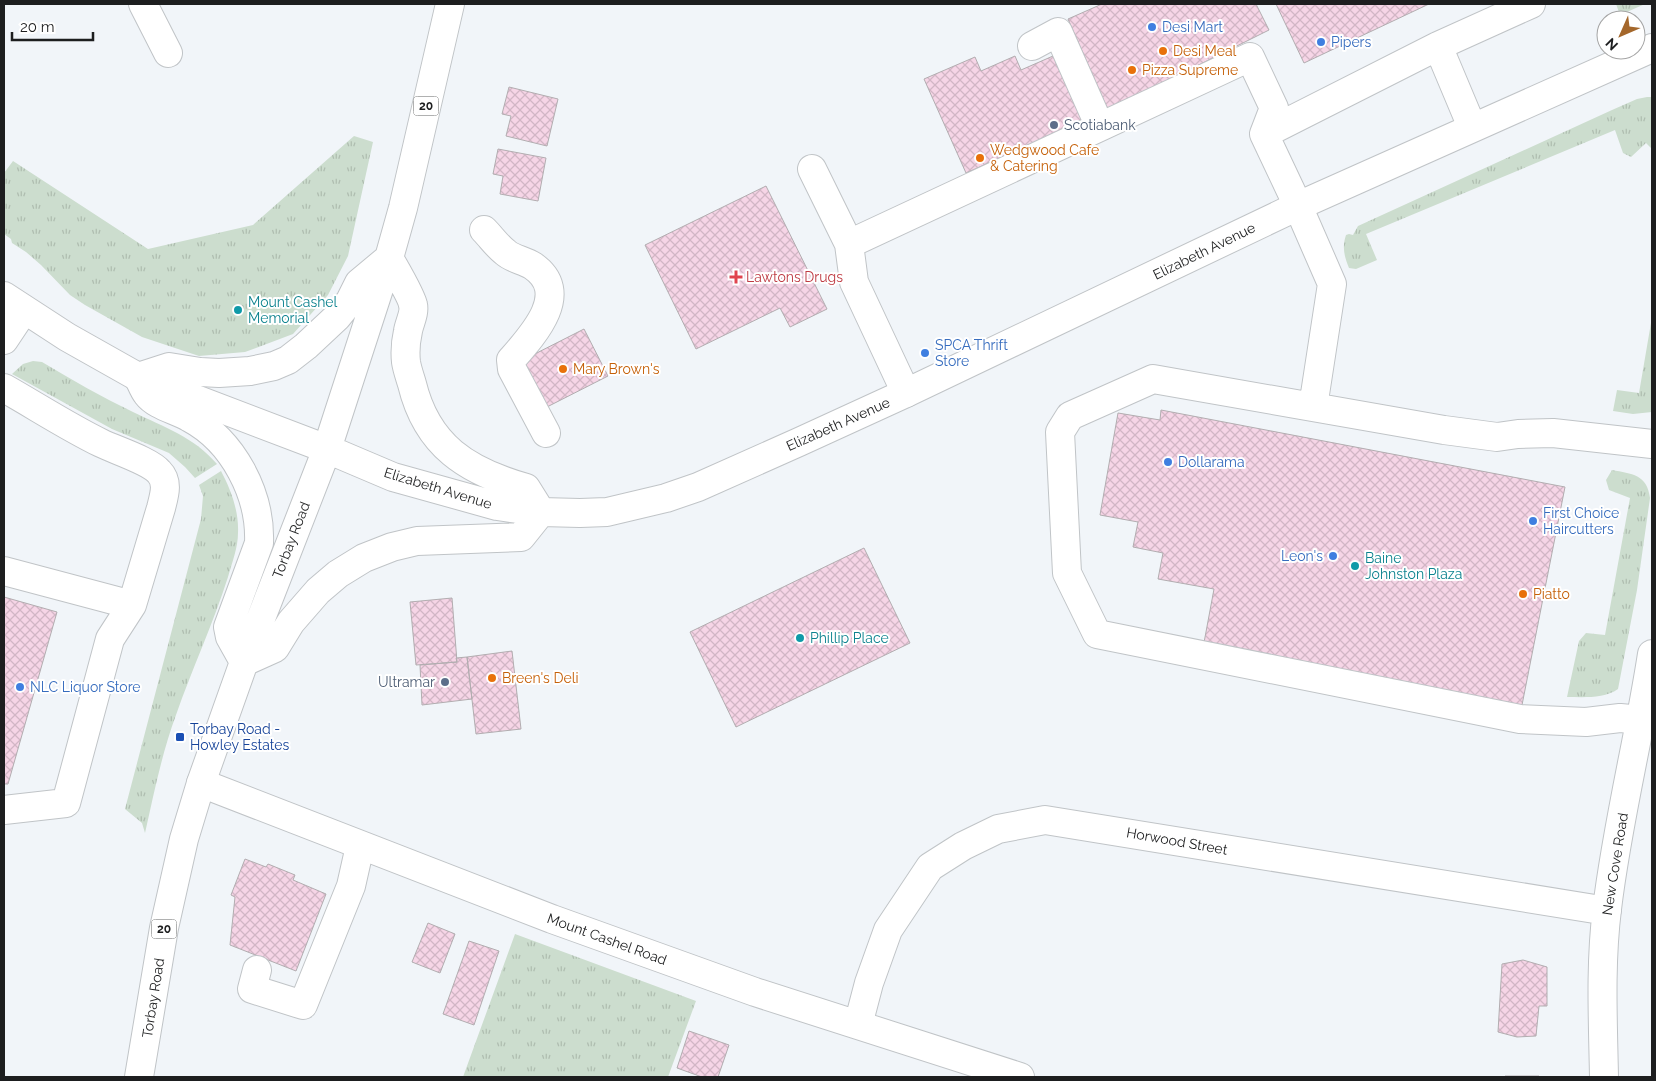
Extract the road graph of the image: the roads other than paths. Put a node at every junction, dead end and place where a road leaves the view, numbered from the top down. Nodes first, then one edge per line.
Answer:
1 (143, 4) edge
2 (450, 4) edge
3 (1531, 4) edge
4 (1032, 46) dead end
5 (1438, 46) junction
6 (1652, 48) edge
7 (168, 53) dead end
8 (1100, 127) junction
9 (1472, 127) junction
10 (1264, 134) junction
11 (812, 169) dead end
12 (1298, 206) junction
13 (484, 230) dead end
14 (849, 244) junction
15 (389, 258) junction
16 (14, 303) edge
17 (4, 340) edge
18 (138, 377) junction
19 (4, 388) edge
20 (906, 393) junction
21 (1313, 407) junction
22 (546, 433) dead end
23 (1652, 444) edge
24 (327, 449) junction
25 (541, 512) junction
26 (4, 571) edge
27 (132, 605) junction
28 (1652, 654) edge
29 (244, 662) junction
30 (1642, 720) junction
31 (200, 783) junction
32 (4, 810) edge
33 (360, 846) junction
34 (1607, 912) junction
35 (257, 970) dead end
36 (858, 1025) junction
37 (981, 1071) edge
38 (139, 1077) edge
39 (1020, 1077) edge
40 (1604, 1077) edge

1 - 7 main road
2 - 15 main road, Torbay Road / 20
3 - 5 main road
4 - 8 main road
5 - 9 main road
5 - 10 main road
6 - 9 main road, Elizabeth Avenue
8 - 10 main road
8 - 14 main road
9 - 12 main road, Elizabeth Avenue
10 - 12 main road
11 - 14 main road
12 - 20 main road, Elizabeth Avenue
12 - 21 main road
13 - 22 main road
14 - 20 main road
15 - 18 main road
15 - 24 main road, Torbay Road / 20
15 - 25 main road
16 - 17 main road
16 - 18 main road, Elizabeth Avenue
18 - 24 main road, Elizabeth Avenue
18 - 29 main road
19 - 27 main road
20 - 25 main road, Elizabeth Avenue
21 - 23 main road
21 - 30 main road
24 - 25 main road, Elizabeth Avenue
24 - 29 main road, Torbay Road / 20
25 - 29 main road
26 - 27 main road
27 - 32 main road
28 - 30 main road, New Cove Road
29 - 31 main road, Torbay Road / 20
30 - 34 main road, New Cove Road
31 - 33 main road, Mount Cashel Road
31 - 38 main road, Torbay Road / 20
33 - 35 main road
33 - 36 main road, Mount Cashel Road
34 - 36 main road, Horwood Street
34 - 40 main road, New Cove Road
36 - 37 main road, Mount Cashel Road
37 - 39 main road, Mount Cashel Road

